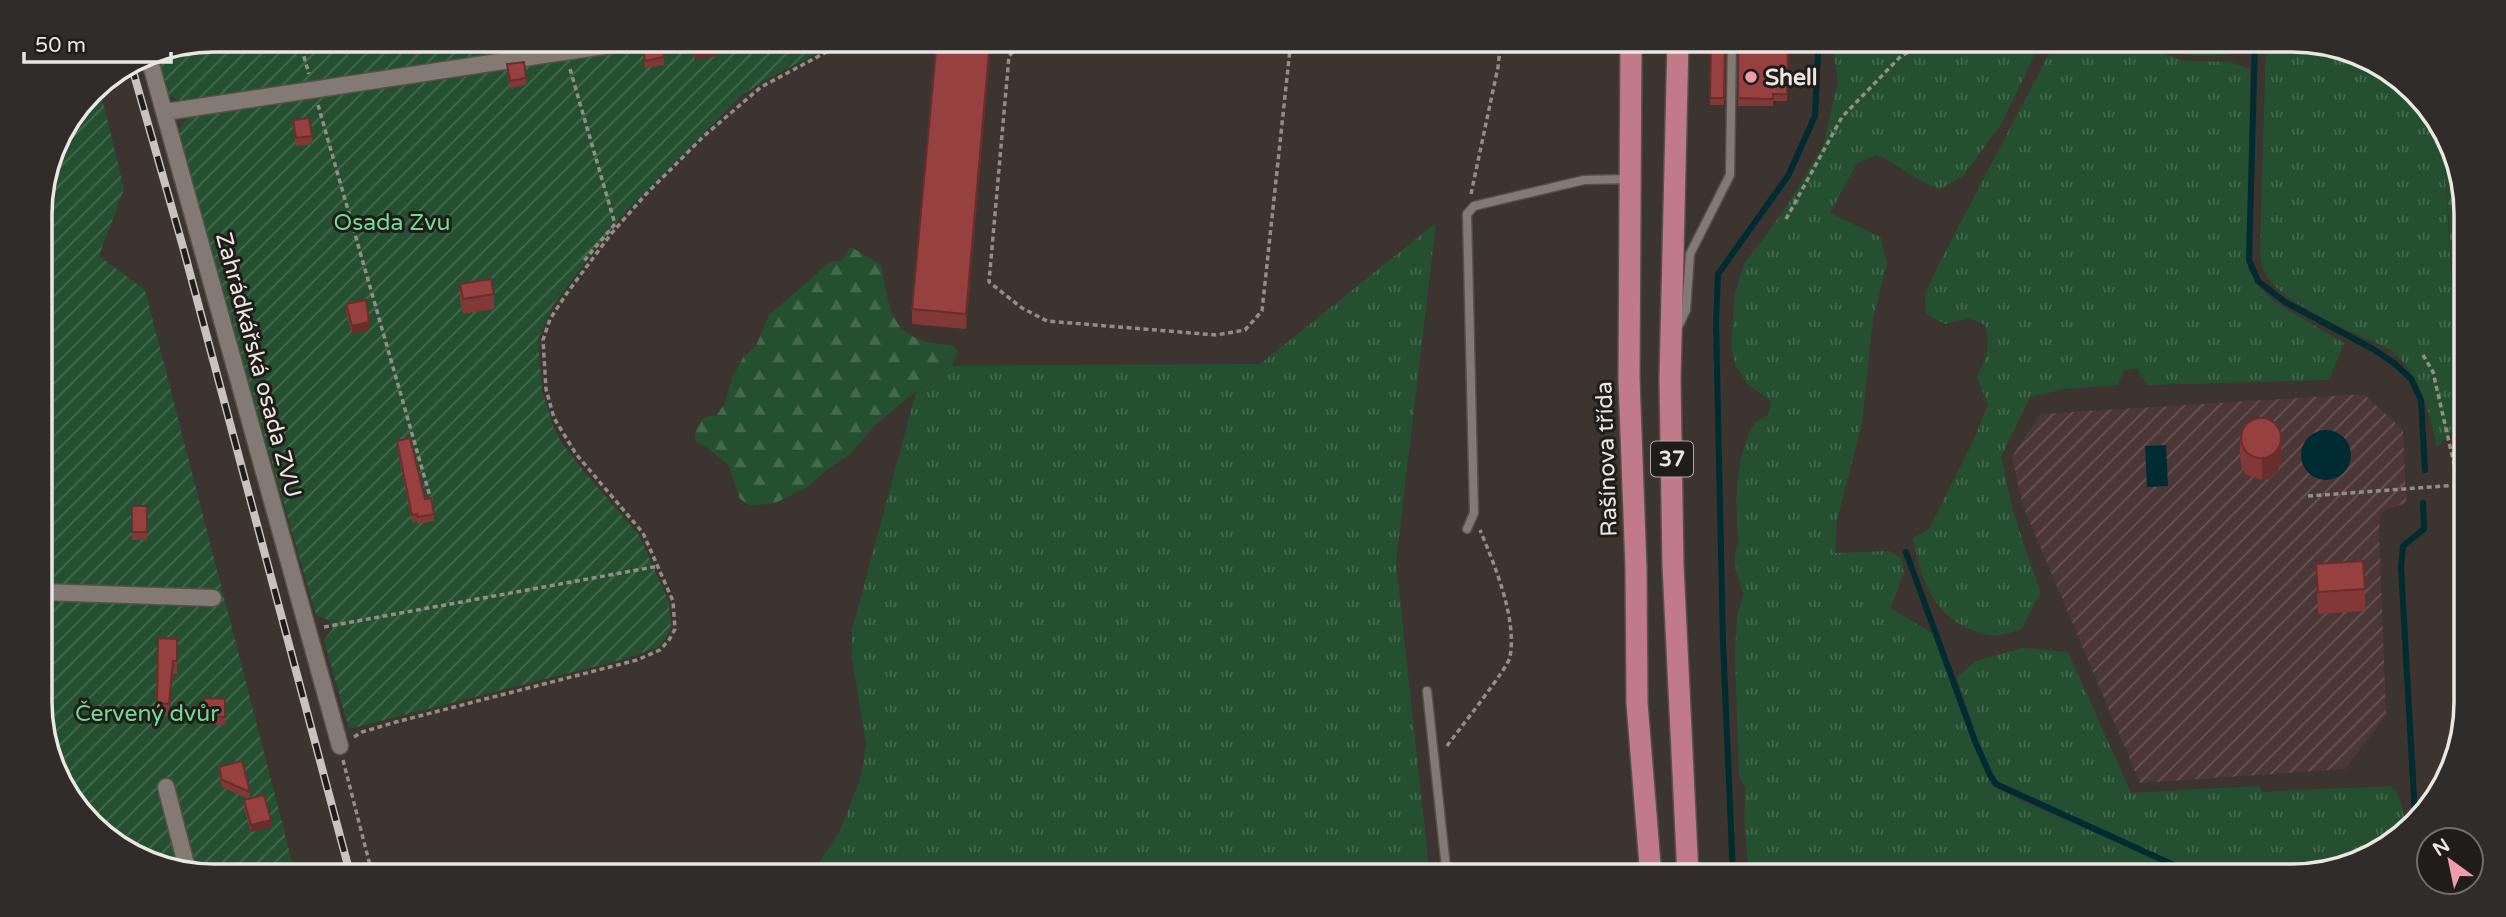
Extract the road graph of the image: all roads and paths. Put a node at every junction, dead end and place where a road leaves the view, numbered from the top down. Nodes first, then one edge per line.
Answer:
1 (303, 52) edge
2 (565, 52) joint
3 (827, 52) edge
4 (1013, 52) edge
5 (1291, 52) edge
6 (1500, 52) edge
7 (1629, 52) edge
8 (1678, 52) edge
9 (1732, 52) edge
10 (1909, 52) edge
11 (151, 66) edge
12 (314, 89) junction
13 (165, 112) junction
14 (1630, 179) junction
15 (1467, 214) junction
16 (1786, 219) dead end
17 (583, 262) dead end
18 (1671, 346) junction
19 (2423, 355) dead end
20 (2454, 460) edge
21 (2454, 485) edge
22 (2308, 496) dead end
23 (431, 500) edge
24 (1474, 515) junction
25 (1467, 529) dead end
26 (659, 566) junction
27 (52, 592) edge
28 (213, 598) dead end
29 (308, 630) junction
30 (1427, 691) dead end
31 (340, 746) junction
32 (1434, 765) junction
33 (166, 787) dead end
34 (185, 861) edge
35 (370, 864) edge
36 (1445, 864) edge
37 (1650, 864) edge
38 (1687, 864) edge

1 - 12 path
2 - 12 street
2 - 17 path
3 - 26 path
4 - 5 path
6 - 15 path
7 - 14 main road, Rašínova třída / 37
8 - 18 main road, 37
9 - 18 lane
10 - 16 path
11 - 13 street, Zahrádkářská osada ZVU
12 - 13 street
12 - 23 path
13 - 29 street, Zahrádkářská osada ZVU
14 - 15 lane
14 - 37 main road, Rašínova třída / 37
15 - 24 lane
18 - 38 main road, 37
19 - 20 path
21 - 22 path
24 - 25 lane
24 - 32 path
26 - 29 path
26 - 31 path
27 - 28 street
29 - 31 street, Zahrádkářská osada ZVU
30 - 32 lane
31 - 35 path
32 - 36 lane
33 - 34 street

